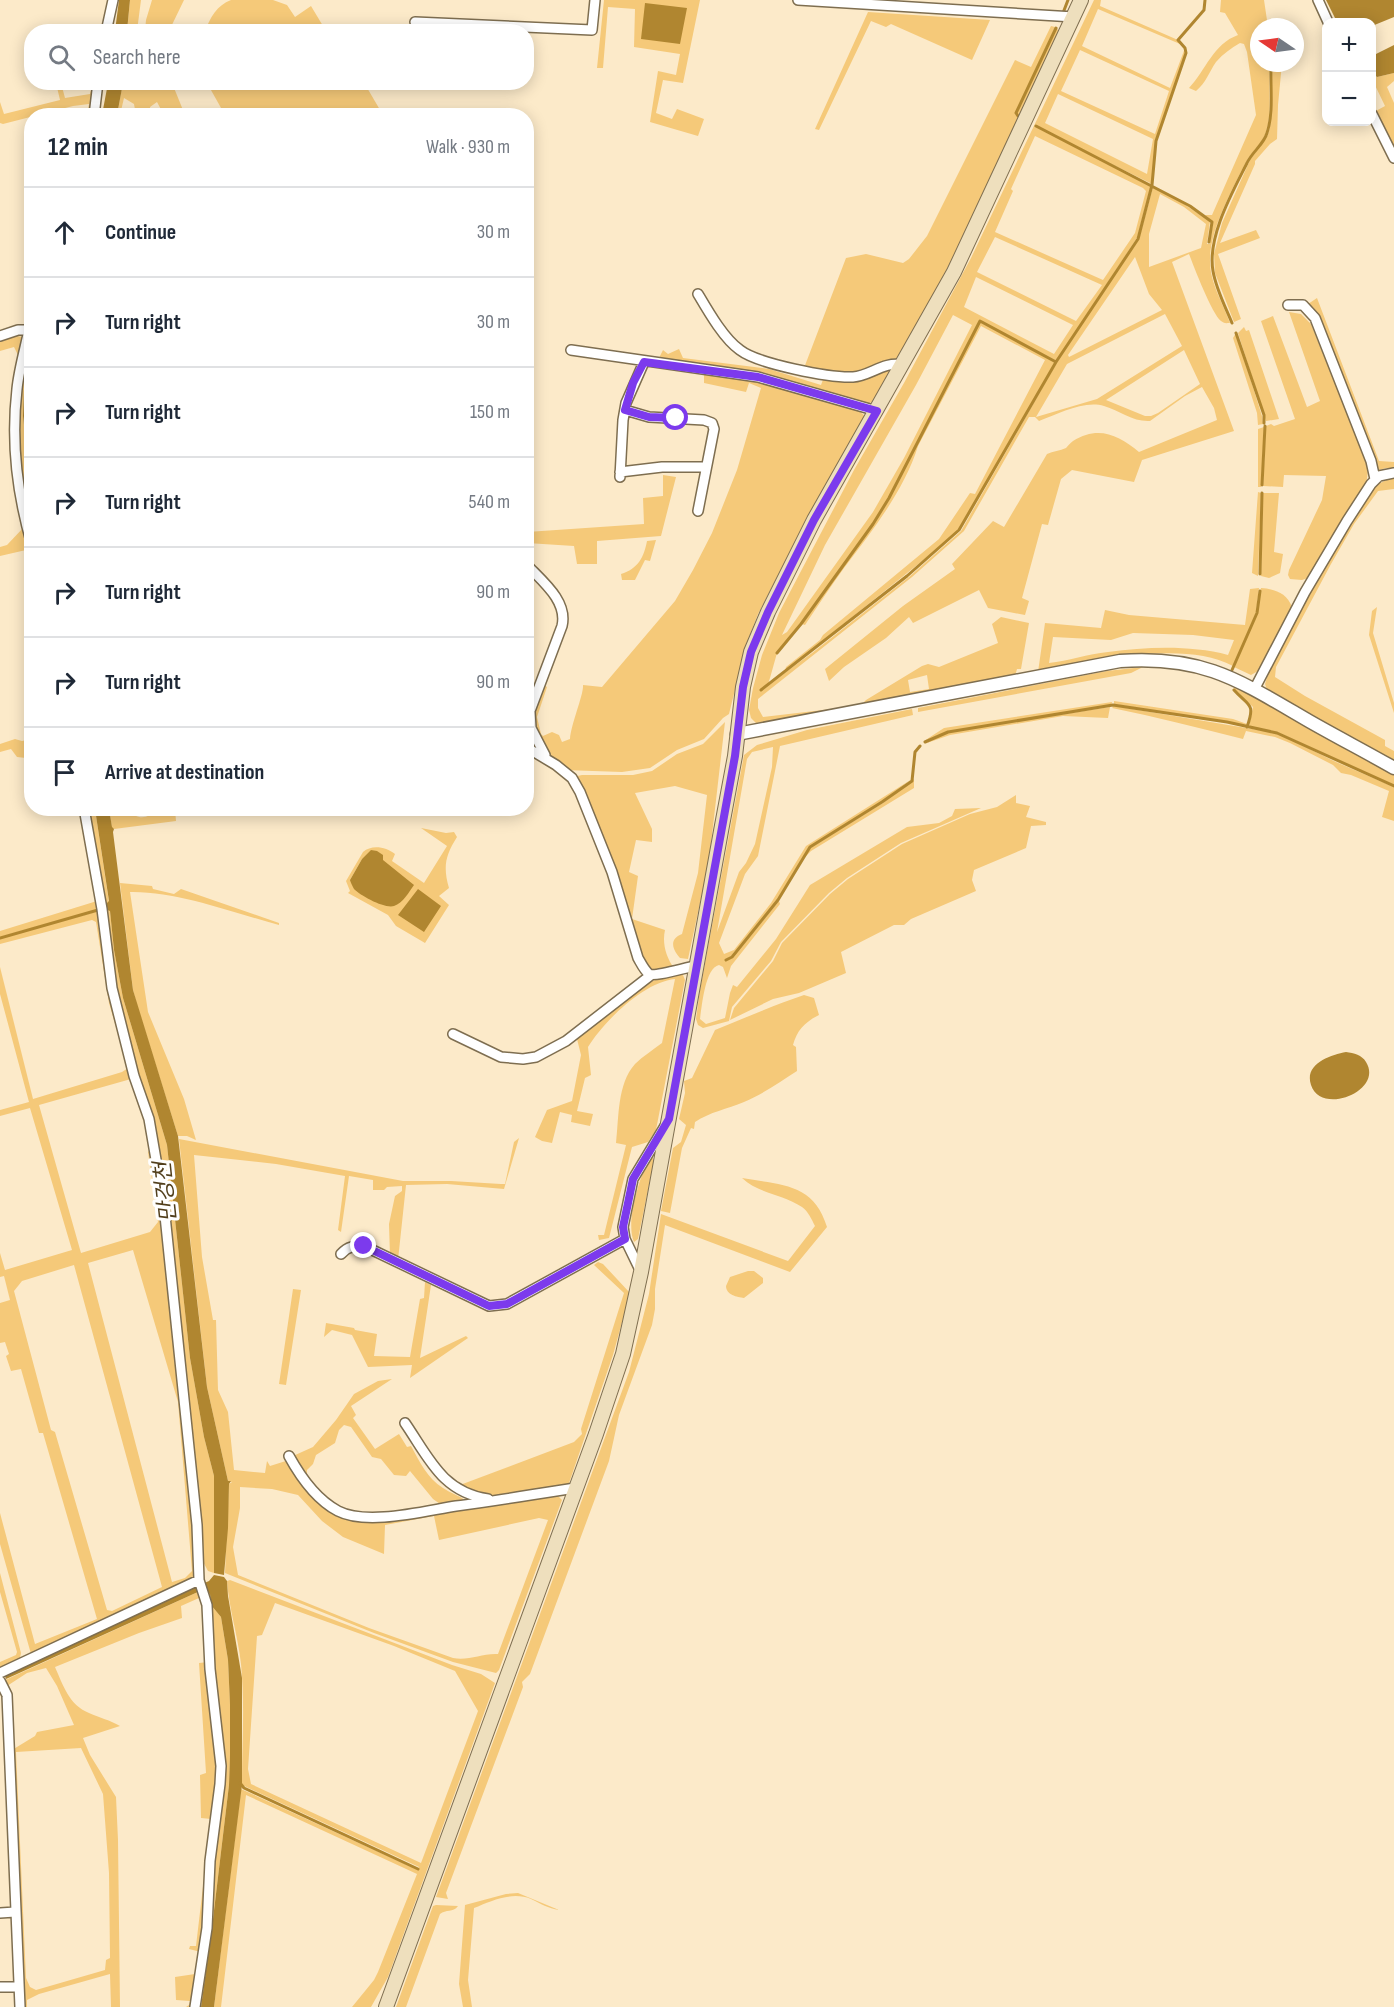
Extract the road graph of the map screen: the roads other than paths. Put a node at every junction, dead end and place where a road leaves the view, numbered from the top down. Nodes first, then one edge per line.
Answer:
1 (113, 0) edge
2 (595, 0) edge
3 (798, 0) edge
4 (1081, 0) edge
5 (1318, 0) edge
6 (1074, 17) junction
7 (1326, 18) edge
8 (415, 22) dead end
9 (108, 24) edge
10 (459, 24) edge
11 (534, 27) edge
12 (97, 90) edge
13 (95, 108) edge
14 (1376, 124) edge
15 (1394, 158) edge
16 (698, 294) dead end
17 (1288, 305) dead end
18 (24, 331) edge
19 (0, 336) edge
20 (571, 350) dead end
21 (24, 357) edge
22 (644, 362) junction
23 (902, 365) junction
24 (625, 410) junction
25 (877, 411) junction
26 (705, 467) junction
27 (1394, 473) edge
28 (1375, 479) junction
29 (698, 511) dead end
30 (24, 514) edge
31 (534, 573) edge
32 (1255, 688) junction
33 (534, 700) edge
34 (534, 734) edge
35 (737, 734) junction
36 (534, 751) edge
37 (546, 757) junction
38 (1394, 768) edge
39 (85, 816) edge
40 (696, 966) junction
41 (651, 975) junction
42 (453, 1034) dead end
43 (669, 1119) junction
44 (625, 1239) junction
45 (340, 1254) dead end
46 (641, 1272) junction
47 (405, 1424) dead end
48 (289, 1456) dead end
49 (575, 1488) junction
50 (497, 1500) junction
51 (199, 1580) junction
52 (0, 1673) edge
53 (0, 1681) edge
54 (5, 1762) edge
55 (11, 1837) junction
56 (0, 1838) edge
57 (15, 1912) junction
58 (0, 1913) edge
59 (0, 1987) edge
60 (19, 1987) junction
61 (385, 2004) edge
62 (20, 2007) edge
63 (195, 2007) edge

1 - 9 street
2 - 11 street
3 - 6 street
4 - 6 main road
5 - 7 street
6 - 23 main road
8 - 10 street
12 - 13 street
14 - 15 street
16 - 23 street
17 - 28 street
18 - 19 street
20 - 22 street
21 - 30 street
22 - 24 street
22 - 25 street
23 - 25 main road
24 - 26 street
24 - 26 street
25 - 35 main road
26 - 29 street
27 - 28 street
28 - 32 street
31 - 33 street
32 - 35 street
32 - 38 street
34 - 37 street
35 - 40 main road
36 - 37 street
37 - 41 street
39 - 51 street
40 - 41 street
40 - 43 main road
41 - 42 street
43 - 44 street
43 - 46 main road
44 - 45 street
44 - 46 street
46 - 49 main road
47 - 50 street
48 - 50 street
49 - 50 street
49 - 61 main road
51 - 52 street
51 - 63 street
53 - 54 street
54 - 55 street
55 - 56 street
55 - 57 street
57 - 58 street
57 - 60 street
59 - 60 street
60 - 62 street

